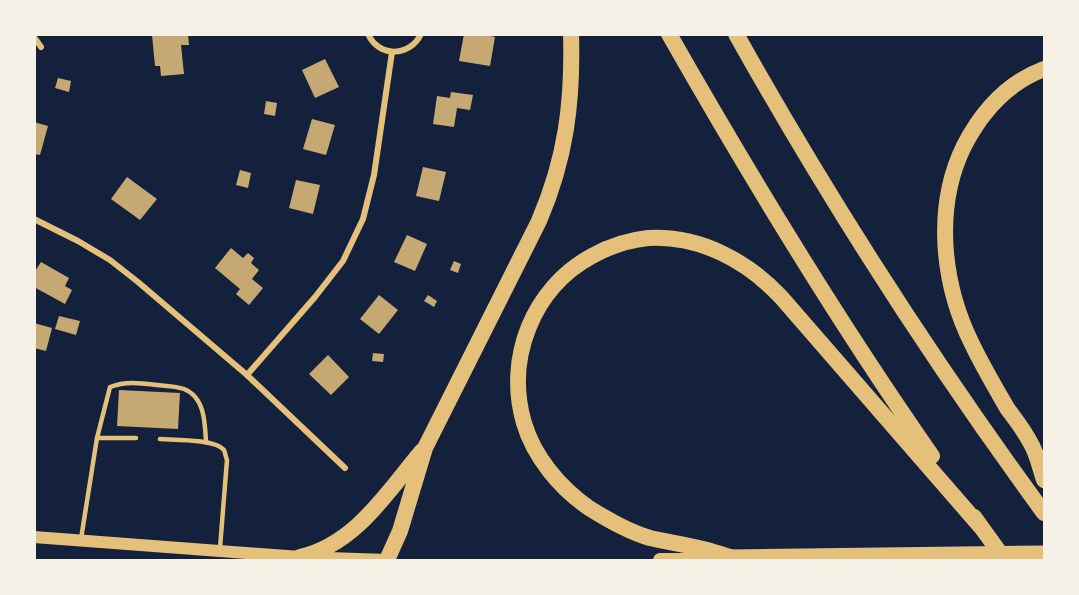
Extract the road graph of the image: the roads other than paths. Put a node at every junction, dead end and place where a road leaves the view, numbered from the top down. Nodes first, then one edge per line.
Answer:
1 (368, 34) edge
2 (421, 34) edge
3 (571, 34) edge
4 (669, 34) edge
5 (736, 34) edge
6 (34, 37) edge
7 (41, 47) dead end
8 (392, 52) junction
9 (1044, 69) edge
10 (34, 219) edge
11 (247, 375) junction
12 (98, 438) junction
13 (136, 438) dead end
14 (160, 439) dead end
15 (206, 442) junction
16 (425, 448) junction
17 (345, 468) dead end
18 (1044, 480) edge
19 (1044, 513) edge
20 (980, 526) junction
21 (34, 537) edge
22 (81, 540) junction
23 (220, 551) junction
24 (1044, 553) edge
25 (300, 557) junction
26 (730, 557) junction
27 (387, 560) edge
28 (397, 561) edge
29 (660, 561) edge
30 (1005, 561) edge

1 - 8 street
2 - 8 street
3 - 16 highway
4 - 20 highway
5 - 19 highway
6 - 7 street
8 - 11 street
9 - 18 highway
10 - 11 street
11 - 17 street
12 - 13 lane
12 - 15 lane
12 - 22 lane
14 - 15 lane
15 - 23 lane
16 - 25 highway
16 - 27 highway
20 - 26 highway
20 - 30 highway
21 - 22 main road
22 - 23 main road
23 - 25 main road
24 - 26 highway
25 - 27 main road
26 - 29 main road
27 - 28 main road

